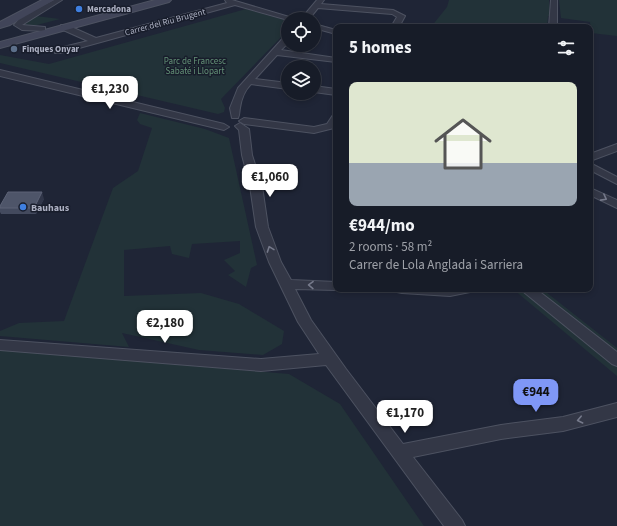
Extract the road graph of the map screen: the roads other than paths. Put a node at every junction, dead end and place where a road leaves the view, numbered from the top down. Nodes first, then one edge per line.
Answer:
1 (49, 0) edge
2 (59, 0) edge
3 (150, 0) edge
4 (166, 0) edge
5 (226, 0) edge
6 (256, 0) edge
7 (321, 0) edge
8 (554, 0) edge
9 (235, 3) junction
10 (316, 6) junction
11 (250, 7) junction
12 (311, 12) edge
13 (281, 16) edge
14 (26, 18) junction
15 (397, 24) edge
16 (553, 24) edge
17 (4, 25) edge
18 (64, 28) junction
19 (321, 28) edge
20 (42, 29) junction
21 (333, 31) edge
22 (94, 41) junction
23 (2, 42) edge
24 (281, 46) edge
25 (58, 51) dead end
26 (275, 52) junction
27 (333, 60) edge
28 (0, 68) edge
29 (0, 73) edge
30 (250, 82) junction
31 (281, 85) edge
32 (321, 90) edge
33 (333, 92) edge
34 (240, 121) junction
35 (333, 122) edge
36 (222, 123) junction
37 (617, 146) edge
38 (593, 157) edge
39 (593, 168) edge
40 (617, 180) edge
41 (593, 193) edge
42 (617, 205) edge
43 (286, 284) junction
44 (333, 286) edge
45 (531, 292) edge
46 (0, 345) edge
47 (330, 359) junction
48 (617, 360) edge
49 (617, 410) edge
50 (400, 452) junction
51 (455, 526) edge

1 - 17 street
2 - 14 street
3 - 20 street
4 - 18 street
5 - 9 street
6 - 11 street
7 - 10 street
8 - 16 street
9 - 11 street
9 - 22 street, Carrer del Riu Brugent
10 - 12 street
10 - 15 street
11 - 13 street
14 - 17 street
14 - 20 street
18 - 22 street
18 - 23 street
19 - 21 street
20 - 23 street
22 - 25 street, Carrer del Riu Brugent
24 - 26 street
26 - 27 street
26 - 30 street
28 - 36 street
29 - 36 street
30 - 31 street
30 - 34 street
32 - 33 street
34 - 35 street
34 - 36 street
43 -> 34 street
37 - 38 street
39 - 40 street
41 -> 42 street
44 -> 43 street
43 - 47 street
45 - 48 street
46 - 47 street
47 - 50 street
49 -> 50 street
50 - 51 street

